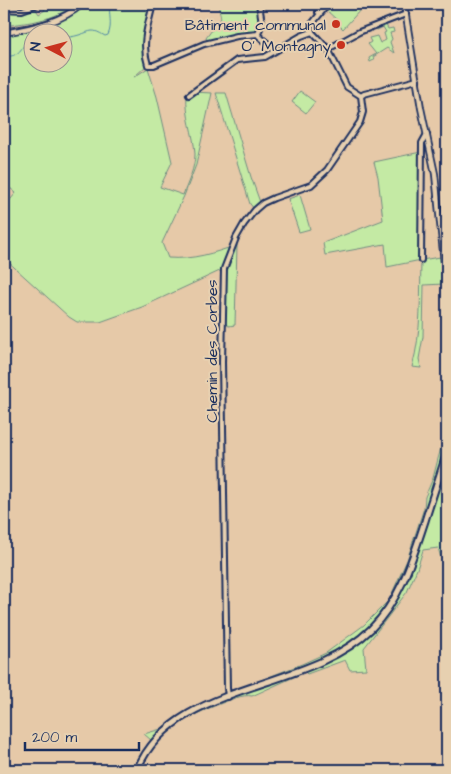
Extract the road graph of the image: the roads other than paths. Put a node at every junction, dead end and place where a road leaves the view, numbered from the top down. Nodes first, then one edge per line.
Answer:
1 (38, 4) edge
2 (82, 4) edge
3 (153, 4) edge
4 (259, 4) edge
5 (320, 4) edge
6 (328, 4) edge
7 (404, 4) edge
8 (4, 9) edge
9 (406, 14) junction
10 (318, 15) junction
11 (312, 32) junction
12 (4, 33) edge
13 (258, 34) junction
14 (328, 49) junction
15 (275, 50) junction
16 (416, 80) junction
17 (189, 95) dead end
18 (361, 96) junction
19 (427, 134) junction
20 (421, 260) dead end
21 (447, 291) edge
22 (447, 452) edge
23 (228, 696) junction
24 (136, 770) edge

1 - 8 street
2 - 12 street
3 - 13 street
4 - 13 street
5 - 10 street
6 - 10 street
7 - 9 street
9 - 14 street
9 - 16 street
10 - 11 street
11 - 14 street
11 - 15 street
13 - 15 street
14 - 18 street
15 - 17 street
16 - 18 street
16 - 19 street
18 - 23 street, Chemin des Corbes
19 - 20 street
19 - 21 street
22 - 23 main road
23 - 24 main road

